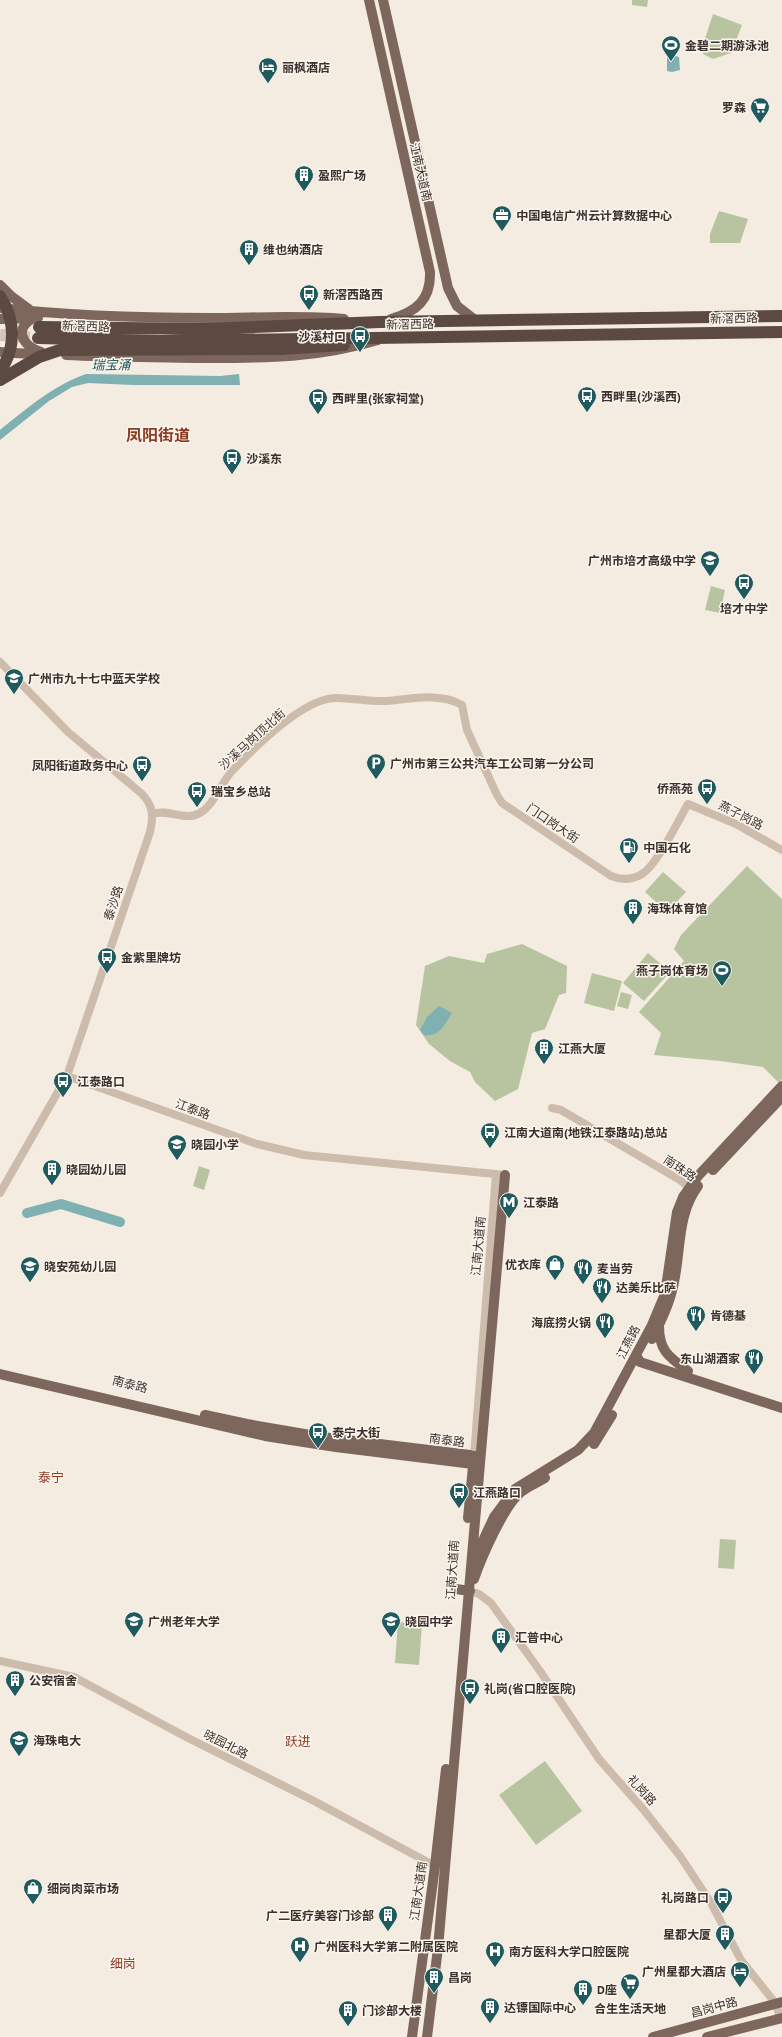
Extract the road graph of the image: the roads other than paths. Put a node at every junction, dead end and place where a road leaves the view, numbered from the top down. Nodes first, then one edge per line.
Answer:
1 (369, 0) edge
2 (383, 0) edge
3 (0, 285) edge
4 (0, 296) edge
5 (0, 308) edge
6 (782, 316) edge
7 (0, 319) edge
8 (475, 320) junction
9 (380, 322) junction
10 (36, 324) junction
11 (780, 332) edge
12 (384, 338) junction
13 (0, 352) edge
14 (17, 353) junction
15 (50, 355) junction
16 (0, 359) edge
17 (0, 371) edge
18 (0, 380) edge
19 (0, 662) edge
20 (429, 698) joint
21 (688, 804) joint
22 (152, 814) junction
23 (782, 850) edge
24 (67, 1076) junction
25 (782, 1086) edge
26 (782, 1096) edge
27 (500, 1175) joint
28 (690, 1189) junction
29 (0, 1194) edge
30 (659, 1325) junction
31 (640, 1357) junction
32 (0, 1368) edge
33 (688, 1370) junction
34 (0, 1374) edge
35 (782, 1401) edge
36 (782, 1408) edge
37 (476, 1460) junction
38 (475, 1516) junction
39 (492, 1522) junction
40 (472, 1566) junction
41 (463, 1590) junction
42 (0, 1661) edge
43 (439, 1866) junction
44 (779, 2003) edge
45 (430, 2011) junction
46 (781, 2018) edge
47 (412, 2037) edge
48 (427, 2037) edge
49 (434, 2037) edge
50 (653, 2037) edge
51 (707, 2037) edge

1 - 9 main road, 江南大道南
2 - 8 main road, 江南大道南
3 - 10 main road
4 - 17 highway, bridge
5 - 10 main road
6 - 8 highway, 新滘西路
7 - 10 main road
8 - 9 highway, 新滘西路
9 - 10 highway, 新滘西路
9 - 10 main road, 江南大道南
10 - 12 highway, 新滘西路
10 - 15 main road
11 - 12 highway, 新滘西路
12 - 15 main road
12 - 18 highway, bridge
13 - 14 main road
14 - 15 main road
14 - 16 main road
19 - 22 street
20 - 21 street, 门口岗大街
20 - 22 street, 沙溪马岗顶北街
21 - 23 street, 燕子岗路
22 - 24 street, 泰沙路
24 - 27 street, 江泰路
24 - 29 street, 泰沙路
25 - 28 main road, 江燕路
26 - 28 main road, 江燕路
27 - 37 main road, 江南大道南
28 - 28 street, 南珠路
28 - 30 main road, 江燕路
28 - 31 main road, 江燕路
30 - 31 main road, 江燕路
30 - 33 main road
31 - 33 main road
31 - 36 main road
31 - 39 main road, 江燕路
31 - 41 main road, 江燕路
32 - 37 main road, 南泰路
33 - 35 main road
34 - 37 main road, 南泰路
37 - 38 main road, 江南大道南
37 - 41 main road, 江南大道南
38 - 39 main road
38 - 40 main road, 江南大道南
39 - 40 main road, 江燕路
40 - 41 main road, 江燕路
41 - 43 main road, 江南大道南
41 - 44 street, 礼岗路
42 - 43 street, 晓园北路
43 - 45 main road, 江南大道南
43 - 47 main road, 江南大道南
44 - 46 street, 礼岗路
44 - 50 main road, 昌岗中路
45 - 48 main road, 江南大道南
45 - 49 main road
46 - 51 main road

